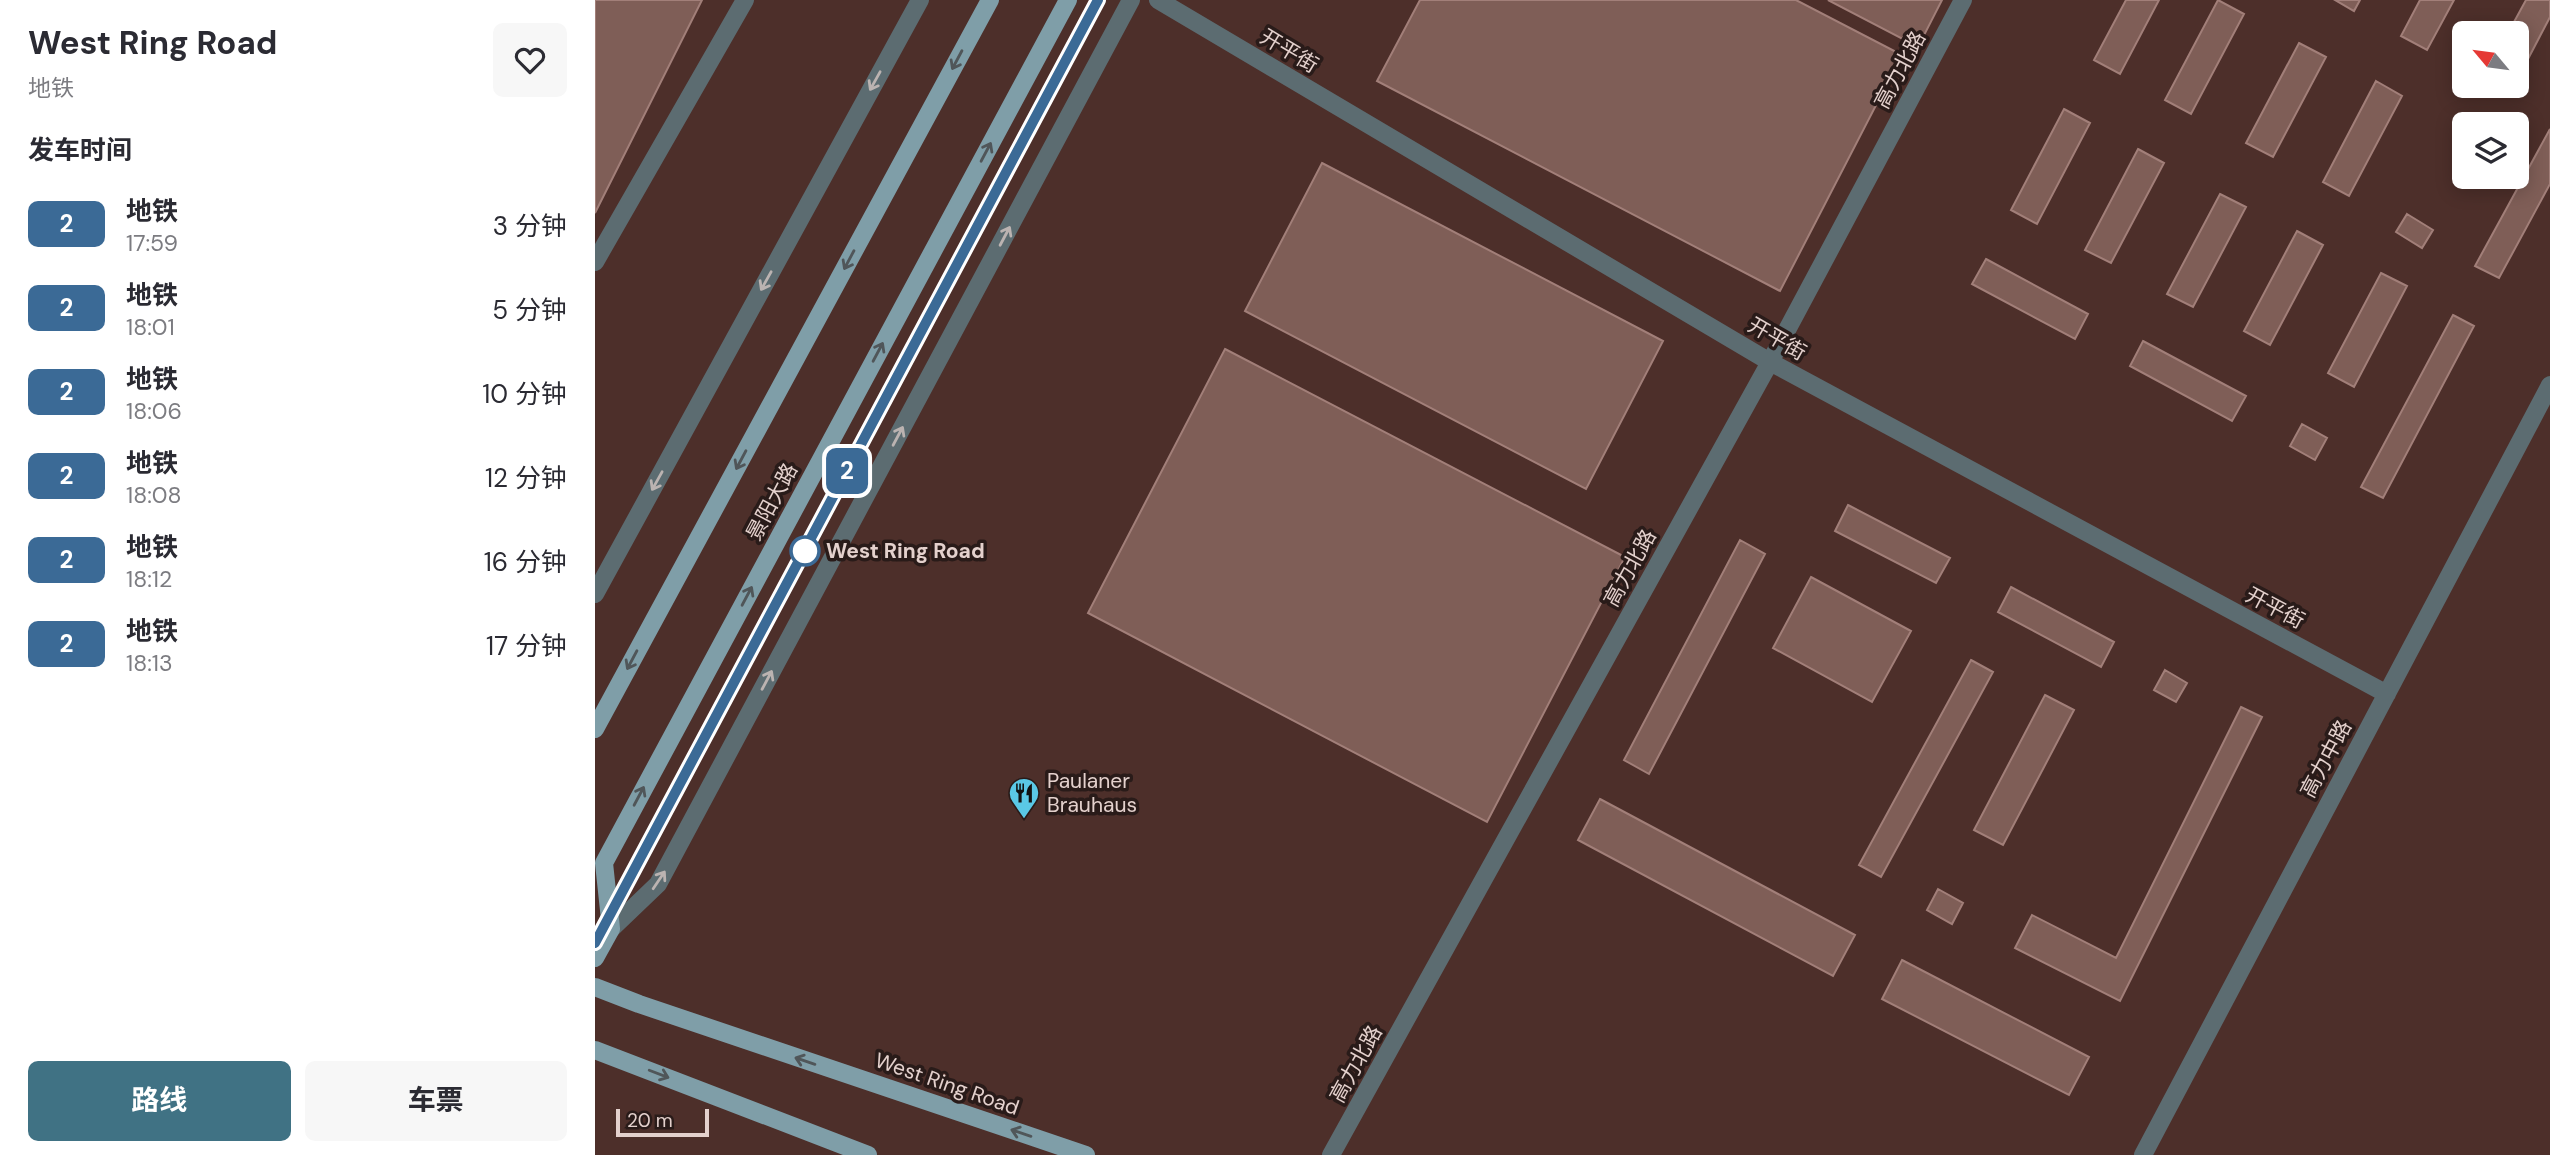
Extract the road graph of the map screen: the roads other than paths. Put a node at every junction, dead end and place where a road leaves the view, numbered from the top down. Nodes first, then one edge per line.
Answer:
1 (745, 0) edge
2 (920, 0) edge
3 (990, 0) edge
4 (1067, 0) edge
5 (1131, 0) edge
6 (1158, 0) edge
7 (1963, 0) edge
8 (595, 262) edge
9 (1770, 362) junction
10 (2550, 385) edge
11 (595, 594) edge
12 (2386, 694) junction
13 (595, 729) edge
14 (611, 929) junction
15 (595, 958) edge
16 (595, 987) edge
17 (595, 1049) edge
18 (868, 1155) edge
19 (1086, 1155) edge
20 (1331, 1155) edge
21 (2143, 1155) edge

1 - 8 street
2 -> 11 street
3 -> 13 main road
14 -> 4 main road, 景阳大路
14 -> 5 street
6 - 9 street, 开平街
7 - 9 street, 高力北路
9 - 12 street, 开平街
9 - 20 street, 高力北路
10 - 12 street, 高力中路
12 - 21 street, 高力中路
14 - 15 main road
19 -> 16 main road, West Ring Road
17 -> 18 main road

